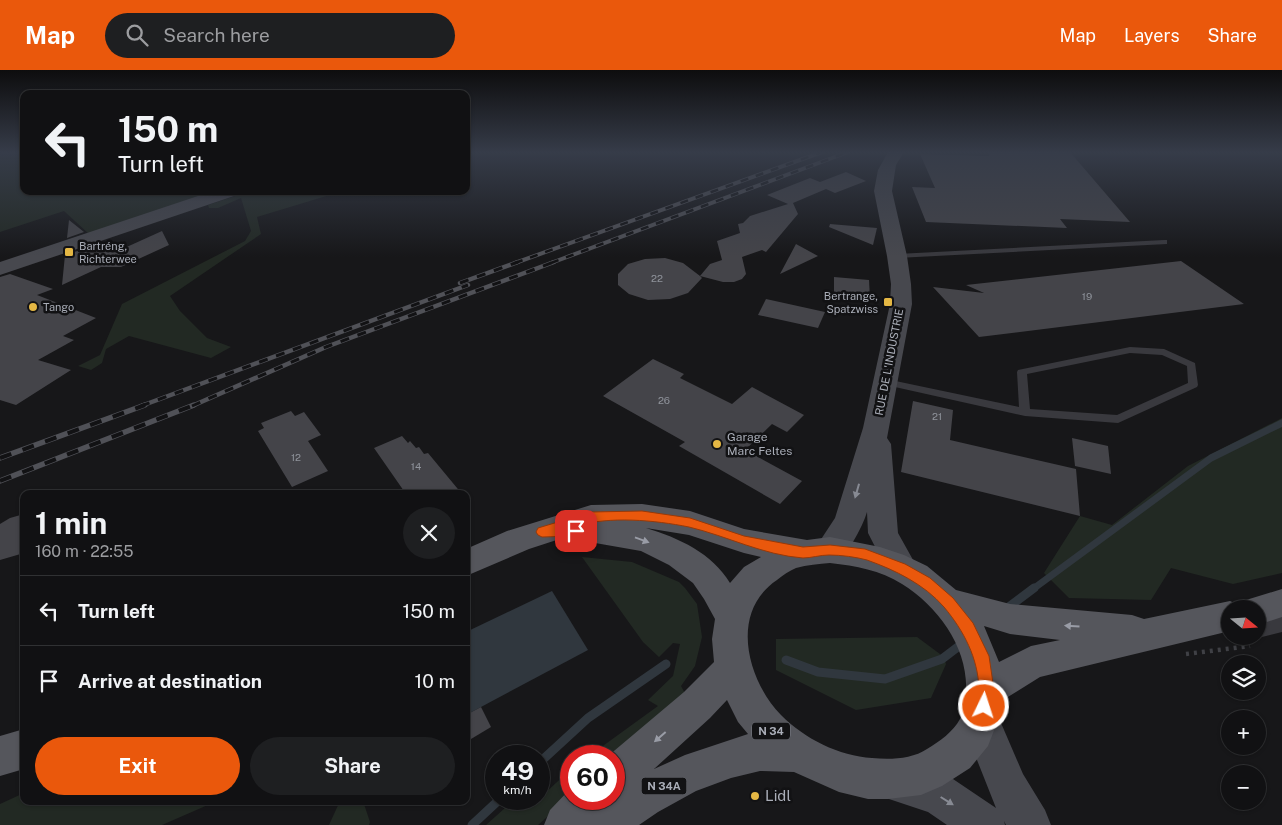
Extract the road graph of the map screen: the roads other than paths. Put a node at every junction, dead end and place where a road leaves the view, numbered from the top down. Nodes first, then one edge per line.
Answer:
1 (883, 187) edge
2 (219, 195) edge
3 (1164, 242) dead end
4 (897, 256) junction
5 (0, 268) edge
6 (886, 382) junction
7 (1025, 412) junction
8 (876, 428) junction
9 (542, 532) junction
10 (816, 551) junction
11 (470, 560) edge
12 (901, 567) junction
13 (948, 602) junction
14 (1282, 603) edge
15 (1266, 608) edge
16 (731, 617) junction
17 (1282, 619) edge
18 (1220, 622) edge
19 (1266, 623) edge
20 (1156, 632) junction
21 (732, 669) junction
22 (984, 706) junction
23 (20, 750) edge
24 (796, 752) junction
25 (0, 756) edge
26 (625, 768) edge
27 (885, 780) junction
28 (579, 810) edge
29 (565, 825) edge
30 (602, 825) edge
31 (984, 825) edge
32 (1030, 825) edge

1 - 4 street, RUE DE L'INDUSTRIE
2 - 5 street
3 - 4 lane
4 - 6 street, RUE DE L'INDUSTRIE
6 - 7 lane
6 - 8 street, RUE DE L'INDUSTRIE
7 - 7 lane
8 -> 10 street, RUE DE L'INDUSTRIE
8 - 12 street, RUE DE L'INDUSTRIE
9 - 10 main road, N 34
9 - 11 main road, N 34
9 -> 16 main road, N 34
10 - 12 main road, N 34
10 - 16 main road, N 34
12 - 13 main road, N 34
20 -> 13 main road, N 34
13 - 22 main road, N 34
14 - 15 main road
16 - 21 main road, N 34
17 - 19 street
18 - 20 main road, N 34
20 - 22 main road, N 34
21 - 24 main road, N 34
21 -> 26 main road, N 34A
22 - 27 main road, N 34
22 - 32 street
23 - 25 main road
24 - 27 main road, N 34
24 - 30 main road, N 34A
27 -> 31 street
28 - 29 main road

